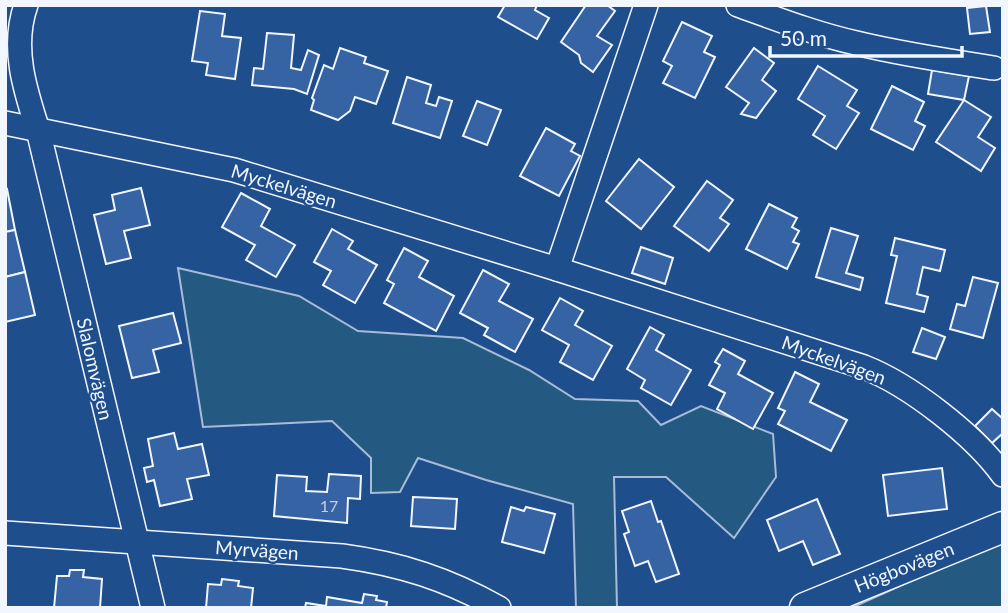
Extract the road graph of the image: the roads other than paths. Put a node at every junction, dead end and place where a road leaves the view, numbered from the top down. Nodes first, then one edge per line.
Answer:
1 (26, 5) edge
2 (646, 5) edge
3 (738, 5) edge
4 (994, 68) dead end
5 (5, 123) edge
6 (38, 130) junction
7 (557, 269) junction
8 (1003, 474) edge
9 (1003, 527) edge
10 (5, 533) edge
11 (136, 542) junction
12 (153, 608) edge
13 (499, 608) edge
14 (805, 608) edge

1 - 6 street, Slalomvägen
2 - 7 street
3 - 4 street
5 - 6 street, Myckelvägen
6 - 7 street, Myckelvägen
6 - 11 street, Slalomvägen
7 - 8 street, Myckelvägen
9 - 14 street, Högbovägen
10 - 11 street, Myrvägen
11 - 12 street, Slalomvägen
11 - 13 street, Myrvägen

